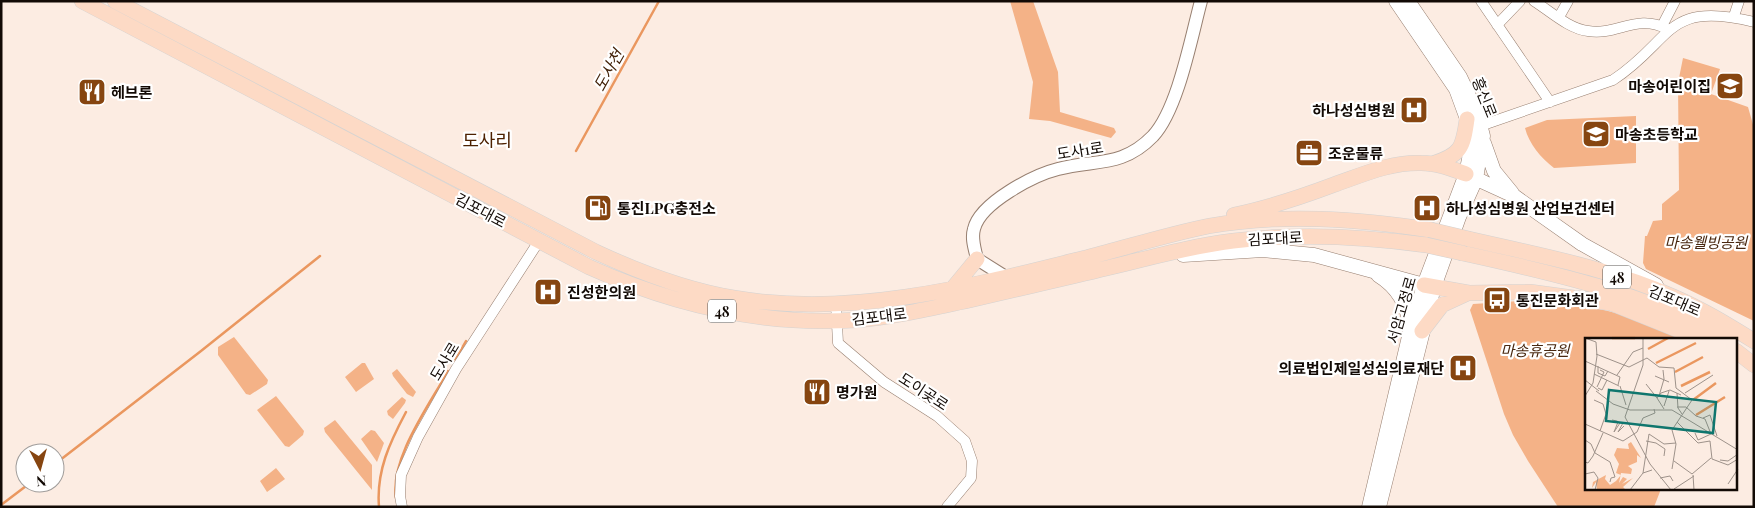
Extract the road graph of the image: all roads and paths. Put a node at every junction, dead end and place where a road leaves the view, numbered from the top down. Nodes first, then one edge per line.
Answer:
1 (82, 1) edge
2 (115, 1) edge
3 (1201, 1) edge
4 (1396, 1) edge
5 (1408, 1) edge
6 (1520, 1) edge
7 (1534, 1) edge
8 (1568, 1) edge
9 (1675, 1) edge
10 (1739, 1) edge
11 (1482, 2) edge
12 (1734, 16) junction
13 (1560, 17) junction
14 (1754, 22) edge
15 (1497, 25) junction
16 (1664, 28) junction
17 (1550, 102) junction
18 (1477, 127) junction
19 (1431, 164) junction
20 (1471, 177) junction
21 (1514, 196) junction
22 (1455, 215) joint
23 (539, 241) junction
24 (1151, 241) junction
25 (1466, 246) junction
26 (1157, 256) junction
27 (977, 259) junction
28 (1369, 270) junction
29 (1004, 276) junction
30 (1429, 286) junction
31 (953, 288) junction
32 (1469, 293) junction
33 (1674, 296) junction
34 (836, 304) junction
35 (837, 321) junction
36 (1417, 329) junction
37 (1722, 334) edge
38 (1754, 334) edge
39 (1698, 338) edge
40 (1754, 341) edge
41 (1738, 348) edge
42 (1748, 359) edge
43 (402, 507) edge
44 (947, 507) edge
45 (1369, 507) edge
46 (1379, 507) edge

1 - 23 main road, 김포대로 / 48
2 - 34 main road, 김포대로 / 48
3 - 27 street, 도사1로
4 - 18 main road, 흥신로
5 - 18 main road, 흥신로
6 - 15 street
7 - 13 street
8 - 13 street
9 - 16 street
10 - 12 street
11 - 15 street
12 - 14 street
12 - 16 street
13 - 16 street
15 - 17 street
16 - 17 street
17 - 18 street
18 - 19 main road
18 - 20 main road, 흥신로
18 - 20 main road, 흥신로
18 - 21 main road
19 - 20 main road
19 - 24 main road
20 - 21 main road
20 - 22 main road, 흥신로
21 - 33 main road
22 - 30 main road, 서암고정로
23 - 35 main road, 김포대로 / 48
23 - 43 street, 도사로
24 - 25 main road, 김포대로 / 48, bridge
24 - 29 main road, 김포대로 / 48
25 - 26 main road, 김포대로 / 48, bridge
25 - 33 main road, 김포대로 / 48
25 - 37 main road, 김포대로 / 48
26 - 28 main road
26 - 35 main road, 김포대로 / 48
27 - 29 street
27 - 31 main road
28 - 30 main road
28 - 36 main road
29 - 31 main road, 김포대로 / 48
30 - 32 main road
30 - 36 main road, 서암고정로
31 - 34 main road, 김포대로 / 48
32 - 36 main road
32 - 39 main road
33 - 37 main road, 김포대로 / 48
34 - 35 street, 도이곶로
35 - 44 street, 도이곶로
36 - 45 main road, 서암고정로
36 - 46 main road, 서암고정로
37 - 38 main road
37 - 40 main road, 김포대로 / 48
41 - 42 main road

